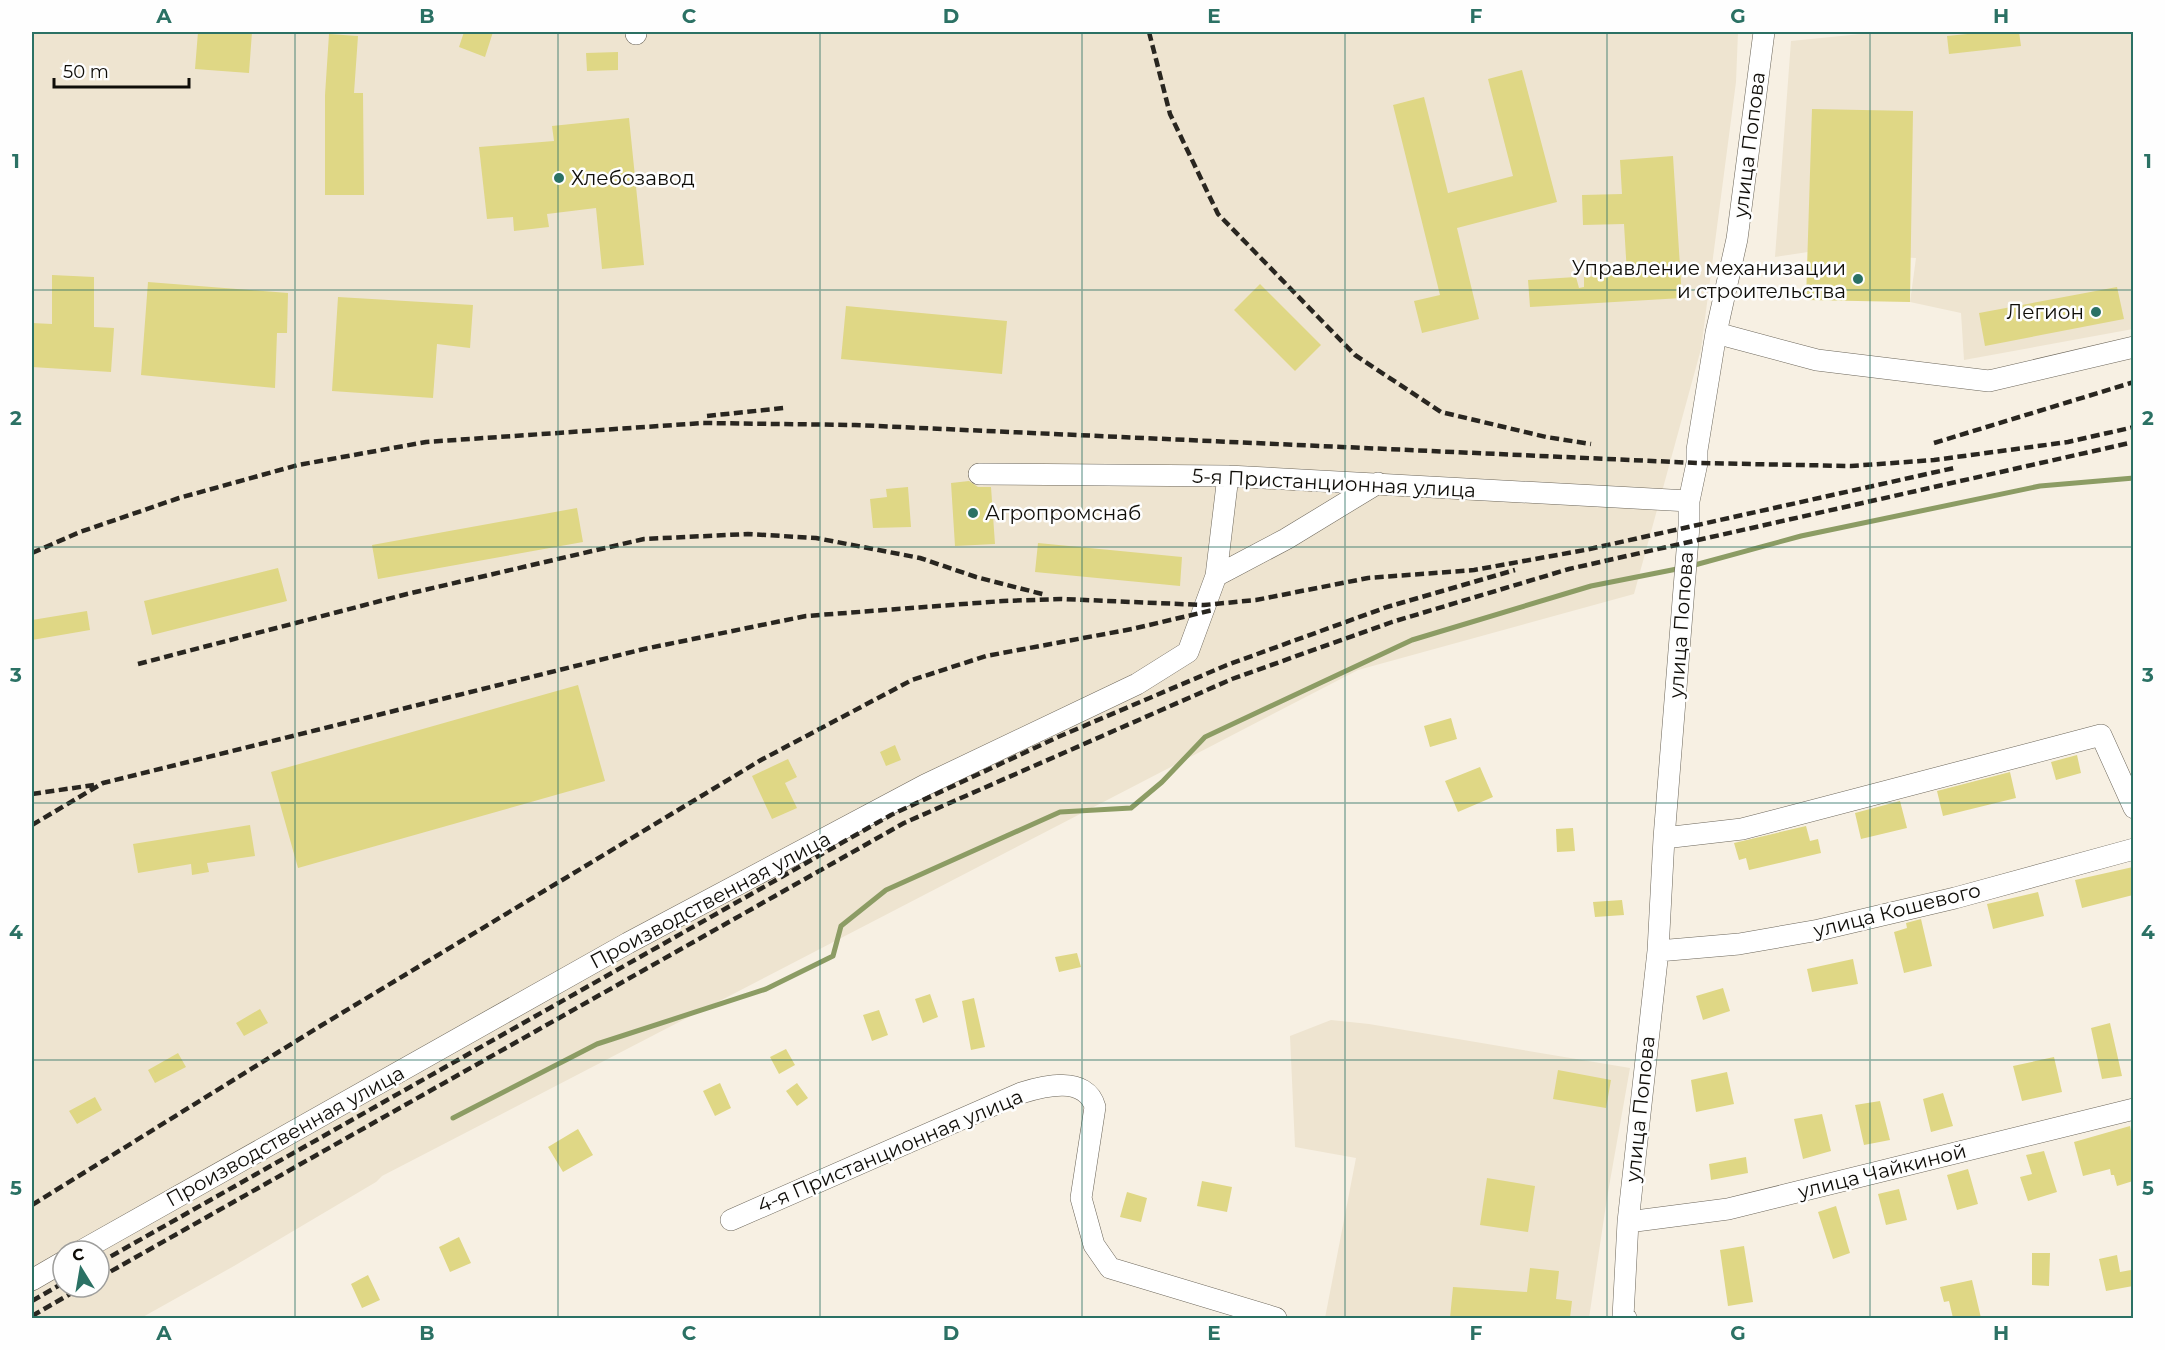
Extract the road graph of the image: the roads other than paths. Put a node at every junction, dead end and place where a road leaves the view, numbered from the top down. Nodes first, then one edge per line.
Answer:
1 (1764, 32) edge
2 (1716, 333) junction
3 (2133, 347) edge
4 (979, 474) dead end
5 (1228, 476) junction
6 (1378, 483) junction
7 (1689, 501) junction
8 (1216, 576) junction
9 (2133, 808) edge
10 (1664, 838) junction
11 (2133, 849) edge
12 (1658, 951) junction
13 (2133, 1109) edge
14 (731, 1220) dead end
15 (1628, 1222) junction
16 (102, 1239) edge
17 (51, 1269) edge
18 (32, 1280) edge
19 (1276, 1318) edge
20 (1624, 1318) edge

1 - 2 street, улица Попова
2 - 3 street
2 - 7 street, улица Попова
4 - 5 street, 5-я Пристанционная улица
5 - 6 street, 5-я Пристанционная улица
5 - 8 street, Производственная улица
6 - 7 street, 5-я Пристанционная улица
6 - 8 street
7 - 10 street, улица Попова
8 - 16 street, Производственная улица
9 - 10 street
10 - 12 street, улица Попова
11 - 12 street, улица Кошевого
12 - 15 street, улица Попова
13 - 15 street, улица Чайкиной
14 - 19 street, 4-я Пристанционная улица
15 - 20 street, улица Попова
17 - 18 street

